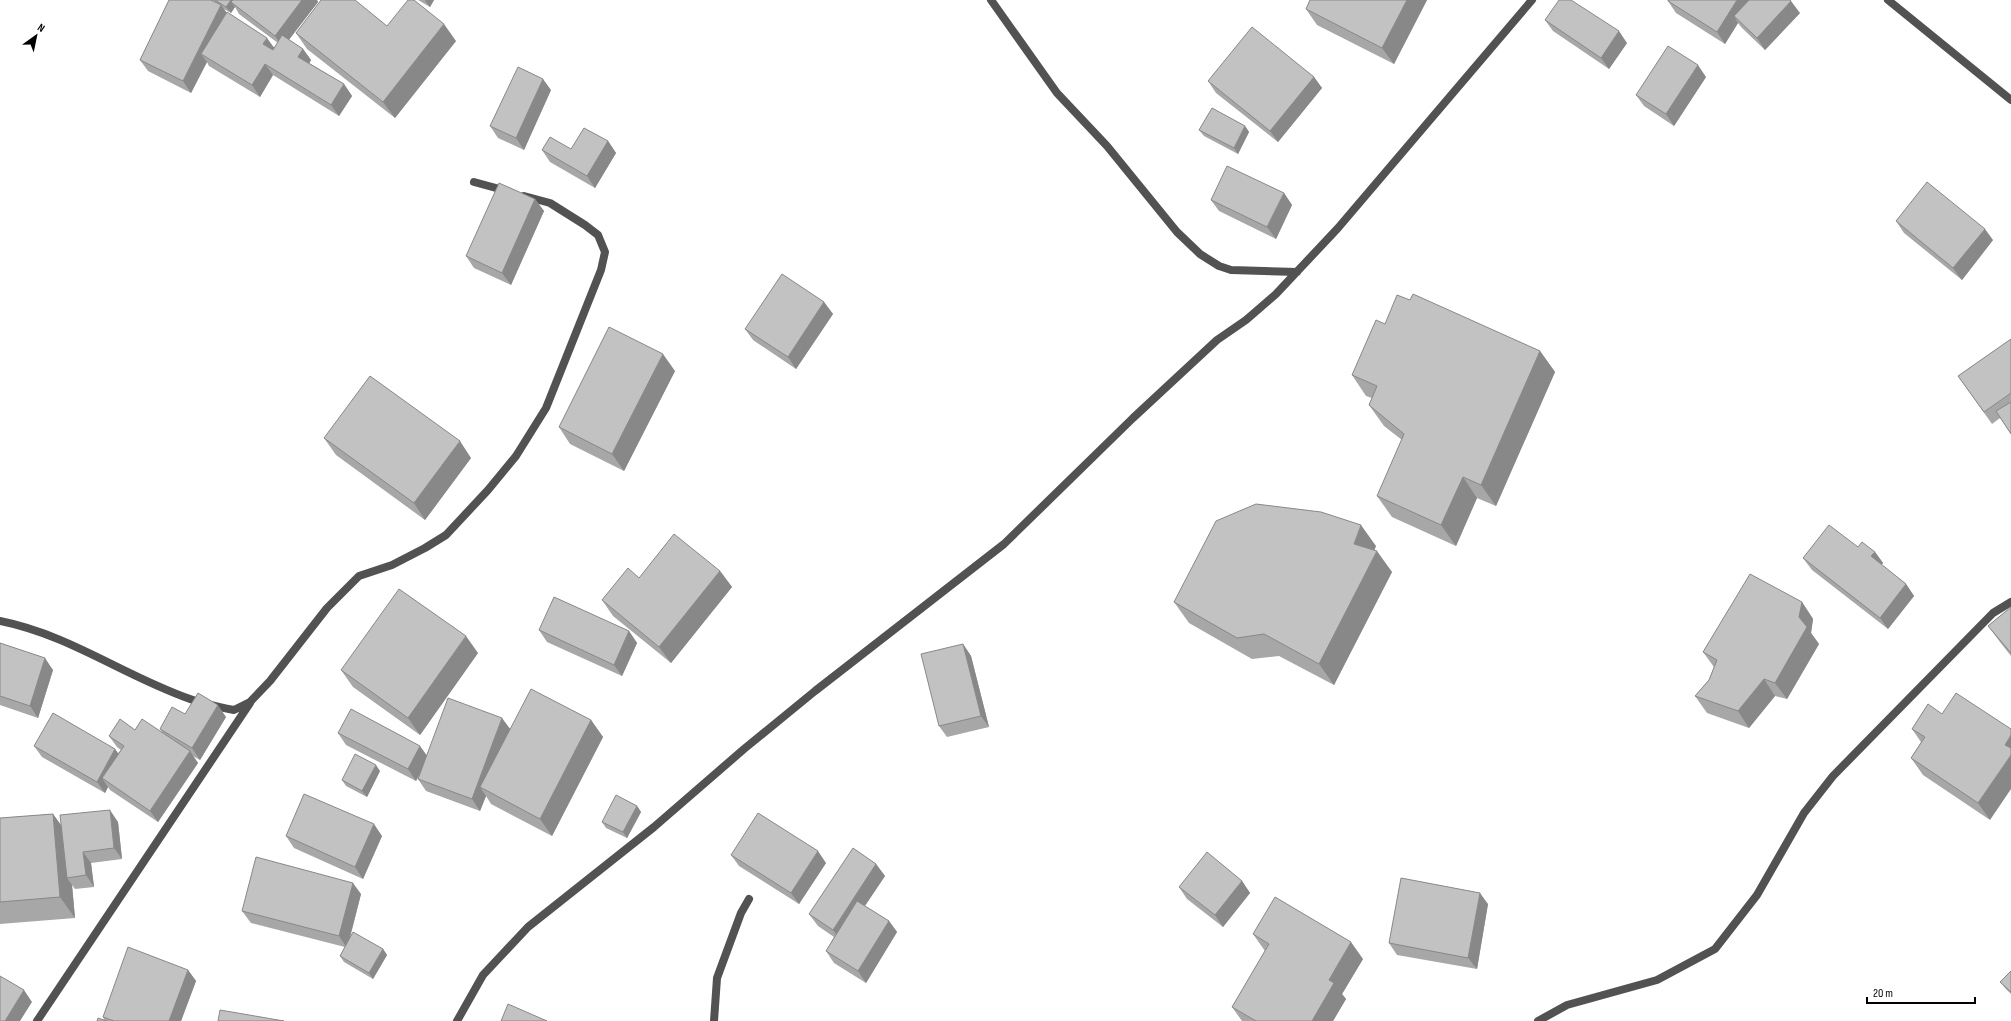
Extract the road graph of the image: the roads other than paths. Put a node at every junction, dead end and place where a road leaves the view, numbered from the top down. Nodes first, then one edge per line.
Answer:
1 (991, 0) edge
2 (1532, 0) edge
3 (1888, 0) edge
4 (2011, 100) edge
5 (474, 182) dead end
6 (1297, 272) junction
7 (2011, 602) edge
8 (0, 621) edge
9 (250, 702) junction
10 (748, 899) dead end
11 (37, 1021) edge
12 (457, 1021) edge
13 (714, 1021) edge
14 (1538, 1021) edge

1 - 6 street
2 - 6 street
3 - 4 street
5 - 9 street
6 - 12 street
7 - 14 street
8 - 9 street
9 - 11 street
10 - 13 street

